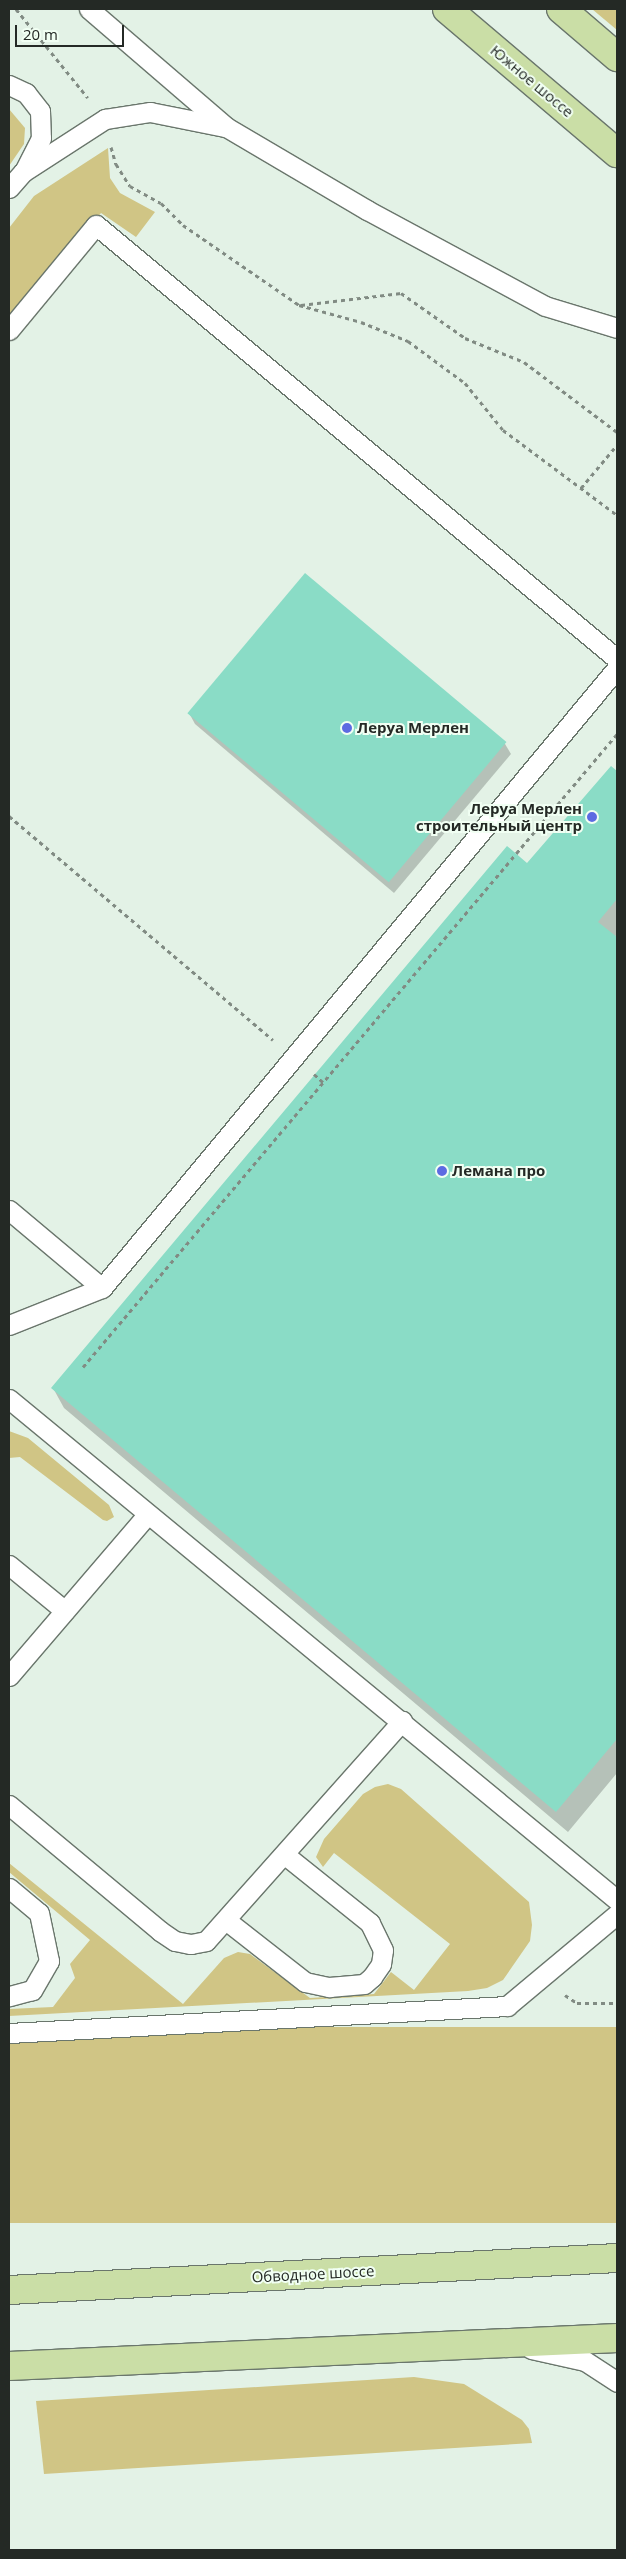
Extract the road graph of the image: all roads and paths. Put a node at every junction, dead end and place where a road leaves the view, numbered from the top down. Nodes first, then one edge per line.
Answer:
1 (16, 9) edge
2 (89, 9) edge
3 (447, 9) edge
4 (561, 9) edge
5 (617, 57) edge
6 (9, 84) edge
7 (105, 119) junction
8 (226, 127) junction
9 (617, 153) edge
10 (23, 172) junction
11 (9, 188) edge
12 (299, 305) junction
13 (617, 328) edge
14 (9, 330) edge
15 (617, 432) edge
16 (617, 445) edge
17 (581, 488) junction
18 (617, 515) edge
19 (617, 659) edge
20 (617, 668) edge
21 (617, 734) edge
22 (9, 816) edge
23 (294, 1057) junction
24 (323, 1082) junction
25 (9, 1210) edge
26 (102, 1288) junction
27 (9, 1325) edge
28 (83, 1367) dead end
29 (9, 1399) edge
30 (148, 1514) junction
31 (9, 1565) edge
32 (65, 1611) junction
33 (9, 1676) edge
34 (402, 1721) junction
35 (9, 1805) edge
36 (285, 1855) junction
37 (9, 1888) edge
38 (617, 1900) edge
39 (617, 1914) edge
40 (227, 1921) junction
41 (540, 1978) junction
42 (9, 1996) edge
43 (617, 2003) edge
44 (9, 2033) edge
45 (617, 2258) edge
46 (9, 2290) edge
47 (617, 2338) edge
48 (503, 2343) junction
49 (9, 2366) edge
50 (617, 2382) edge

1 - 7 path
2 - 8 lane
3 - 9 main road, Южное шоссе
4 - 5 main road
6 - 10 lane
7 - 8 lane
7 - 10 lane
7 - 12 path
8 - 13 lane
10 - 11 lane
12 - 15 path
12 - 17 path
14 - 19 lane
16 - 17 path
17 - 18 path
20 - 23 lane
21 - 24 path
22 - 23 path
23 - 24 path
23 - 26 lane
24 - 28 path
25 - 26 lane
26 - 27 lane
29 - 30 lane
30 - 32 lane
30 - 34 lane
31 - 32 lane
32 - 33 lane
34 - 36 lane
34 - 38 lane
35 - 40 lane
36 - 40 lane
36 - 40 lane
37 - 42 lane
39 - 41 lane
41 - 43 path
41 - 44 lane
45 - 46 main road, Обводное шоссе
47 - 48 main road
48 - 49 main road
48 - 50 lane

